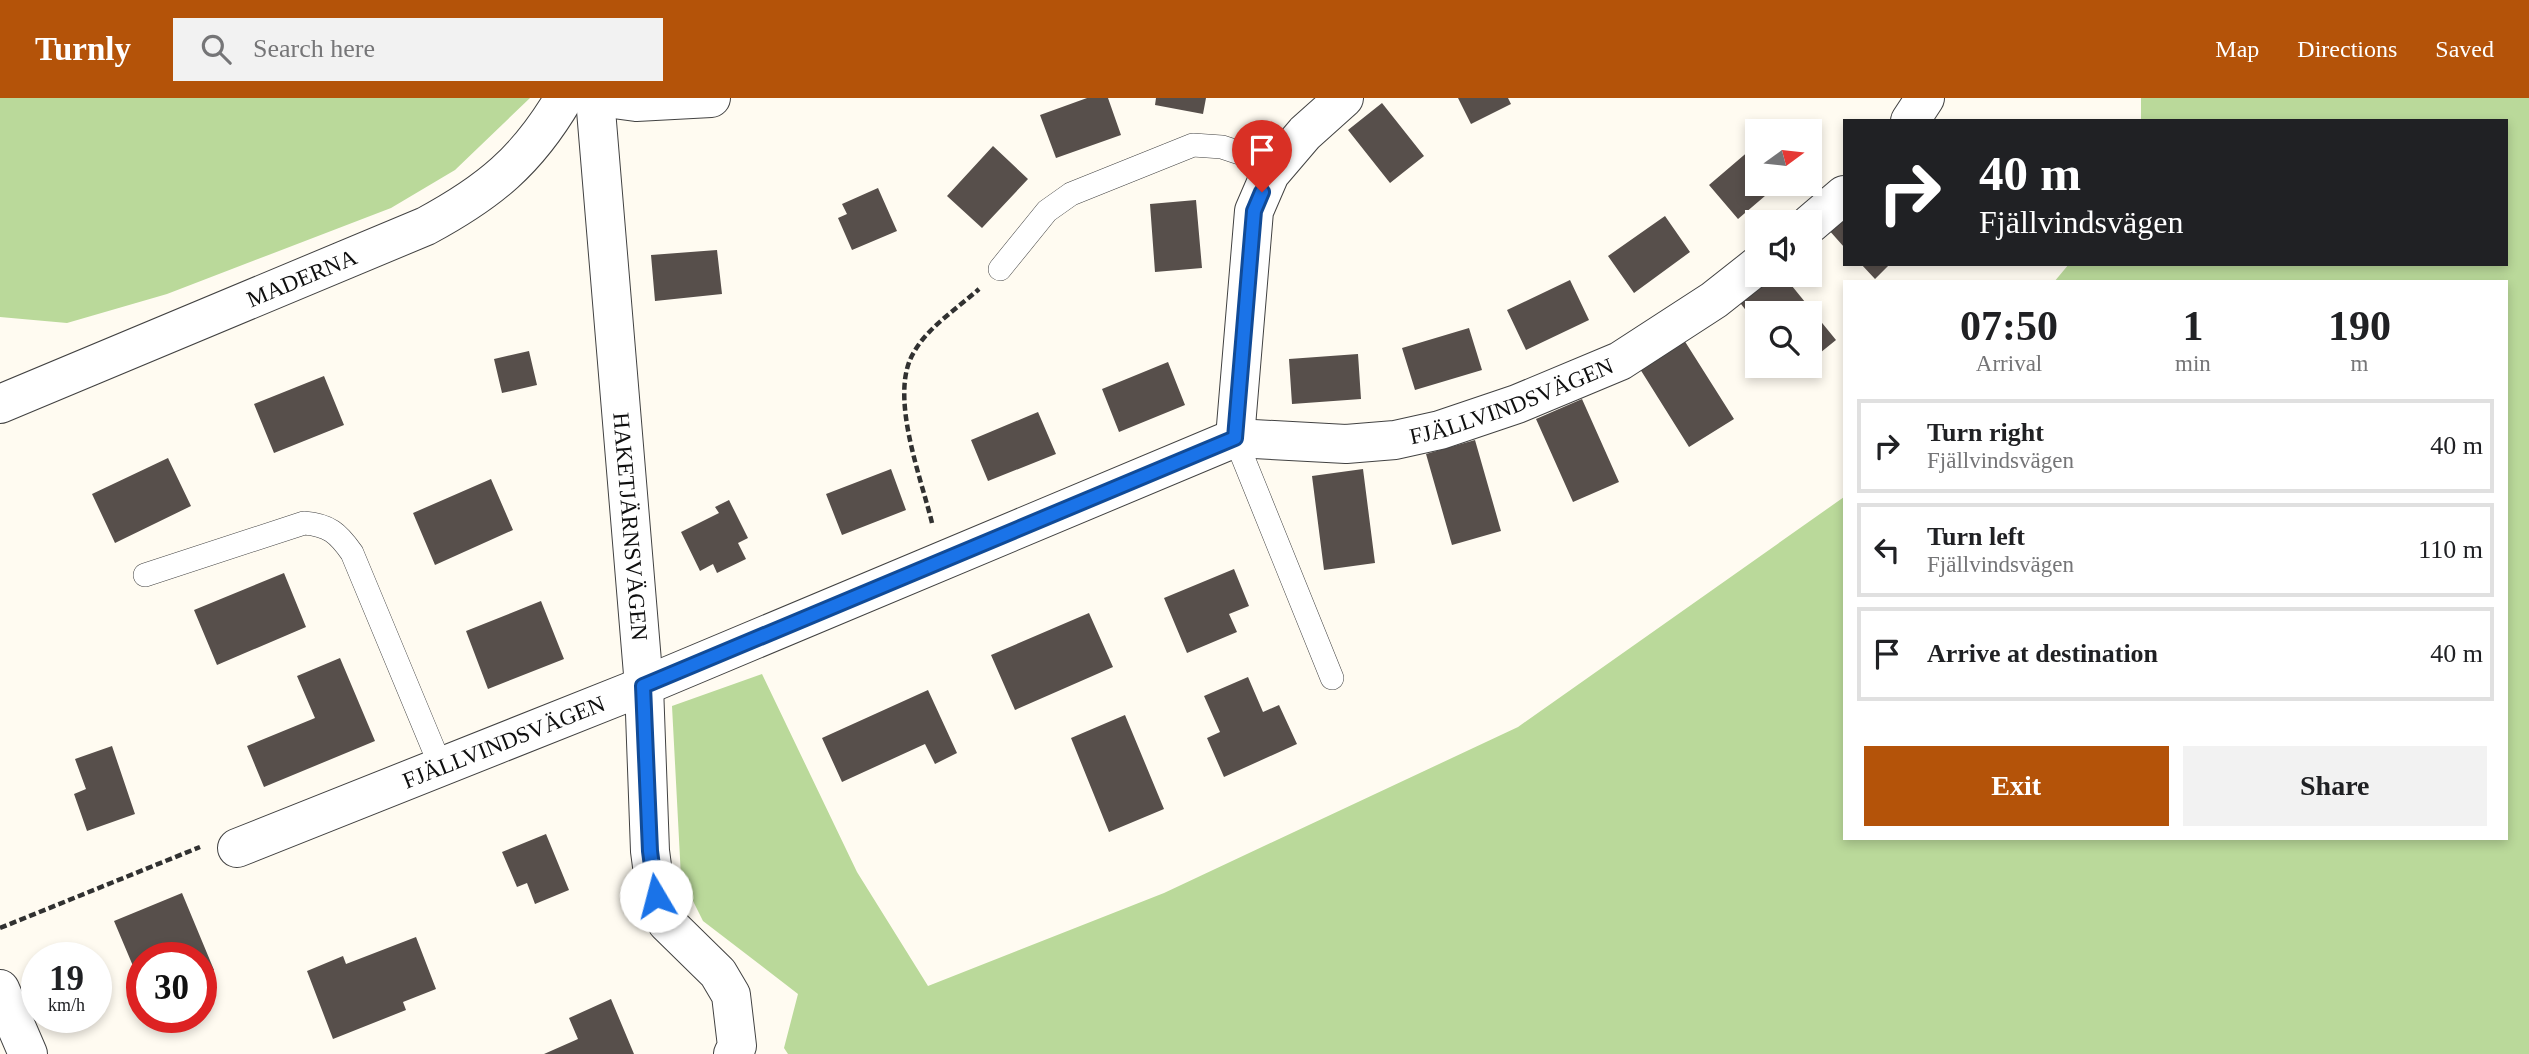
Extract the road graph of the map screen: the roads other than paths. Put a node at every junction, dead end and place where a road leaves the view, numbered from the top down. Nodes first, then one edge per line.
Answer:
1 (564, 98) edge
2 (595, 98) edge
3 (606, 98) edge
4 (712, 98) edge
5 (1344, 98) edge
6 (1925, 98) edge
7 (1911, 119) edge
8 (1270, 174) junction
9 (1843, 196) edge
10 (1822, 214) edge
11 (1000, 269) road end
12 (1745, 275) edge
13 (0, 404) edge
14 (1235, 438) junction
15 (145, 575) dead end
16 (1332, 678) dead end
17 (643, 686) junction
18 (441, 767) junction
19 (237, 848) road end
20 (0, 989) edge
21 (28, 1054) edge
22 (733, 1054) edge

1 - 13 street, MADERNA
2 - 17 street, HAKETJÄRNSVÄGEN
3 - 4 street
5 - 8 street
6 - 7 street
8 - 11 lane
8 - 14 street
9 - 10 street
12 - 14 street, FJÄLLVINDSVÄGEN
14 - 16 lane
14 - 17 street, FJÄLLVINDSVÄGEN
15 - 18 lane
17 - 18 street, FJÄLLVINDSVÄGEN
17 - 22 street, HAKETJÄRNSVÄGEN
18 - 19 street, FJÄLLVINDSVÄGEN
20 - 21 street

